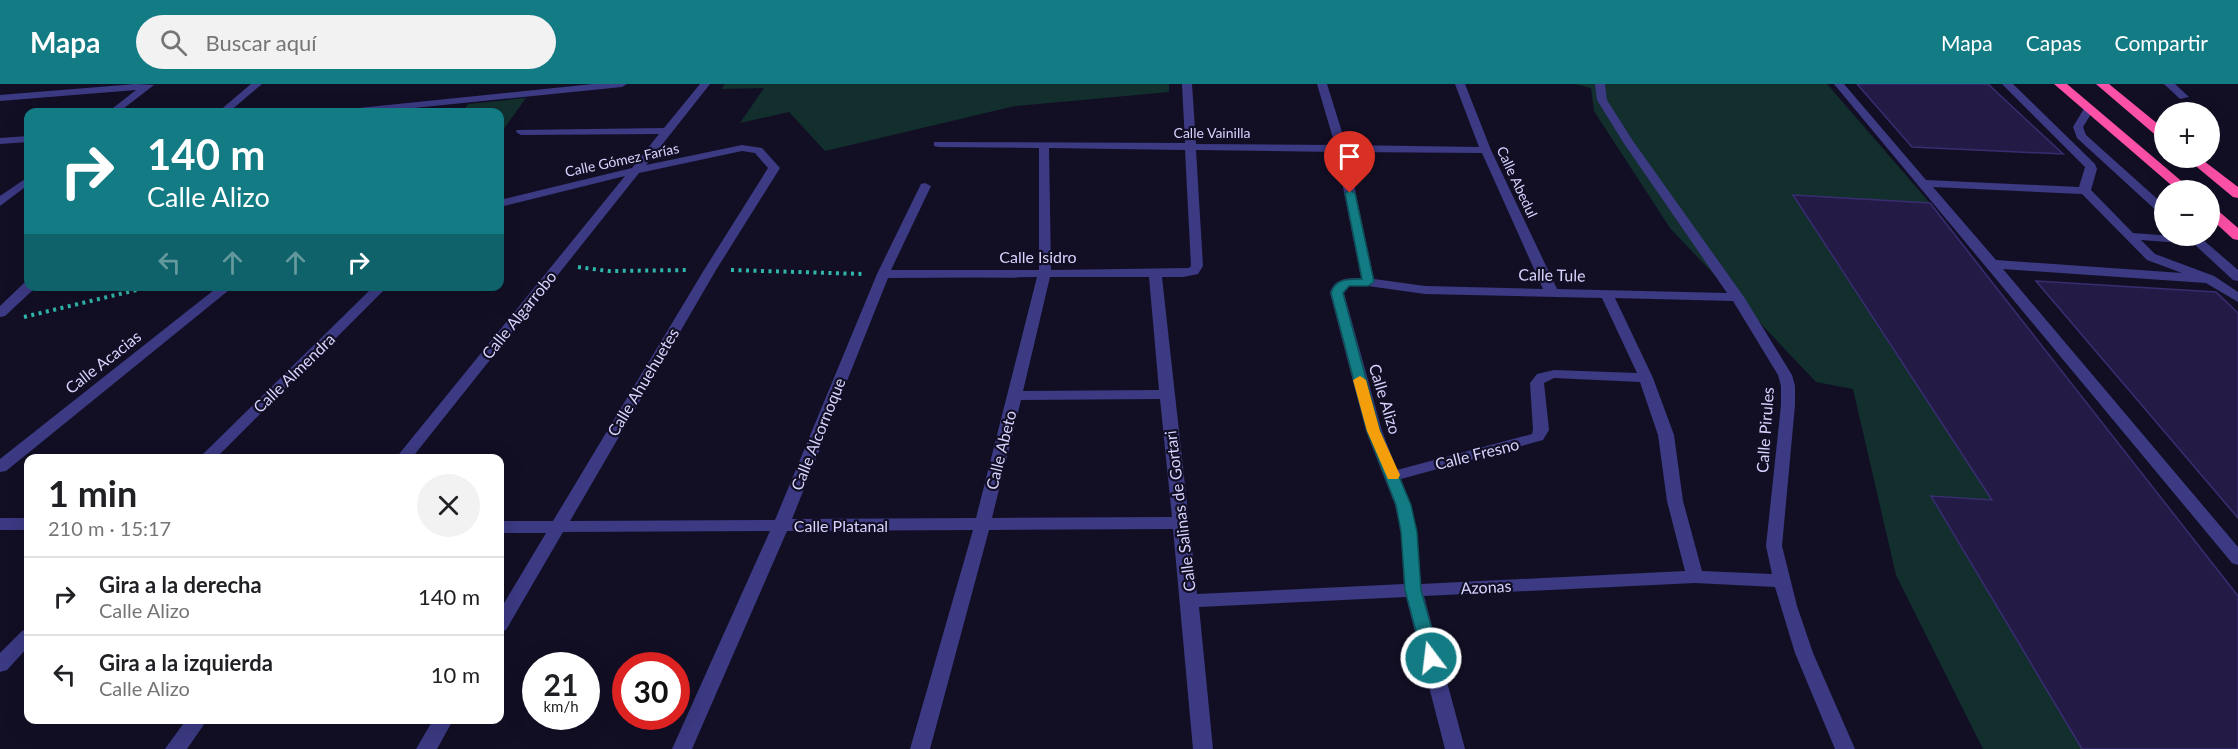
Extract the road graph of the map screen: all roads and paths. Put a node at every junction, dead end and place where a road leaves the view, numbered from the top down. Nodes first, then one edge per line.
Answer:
1 (257, 84) edge
2 (622, 84) edge
3 (705, 84) edge
4 (1187, 84) edge
5 (1322, 84) edge
6 (1460, 84) edge
7 (1600, 84) edge
8 (1839, 84) edge
9 (2007, 84) edge
10 (2060, 84) edge
11 (2102, 84) edge
12 (2169, 84) edge
13 (148, 85) edge
14 (2184, 97) dead end
15 (0, 98) edge
16 (458, 101) junction
17 (118, 108) edge
18 (229, 108) edge
19 (389, 108) edge
20 (452, 108) edge
21 (2089, 109) junction
22 (2154, 127) edge
23 (669, 130) junction
24 (521, 132) dead end
25 (24, 139) edge
26 (0, 141) edge
27 (938, 144) dead end
28 (1044, 145) junction
29 (752, 148) joint
30 (1190, 148) junction
31 (1341, 148) junction
32 (1486, 150) junction
33 (2205, 168) edge
34 (635, 171) junction
35 (2173, 180) edge
36 (1924, 183) junction
37 (24, 184) edge
38 (925, 186) dead end
39 (18, 189) junction
40 (0, 190) edge
41 (2085, 190) junction
42 (2238, 194) edge
43 (0, 202) edge
44 (504, 202) edge
45 (2154, 202) edge
46 (2220, 220) edge
47 (2238, 236) edge
48 (2131, 237) junction
49 (2154, 237) edge
50 (2203, 246) edge
51 (1992, 264) junction
52 (1045, 273) junction
53 (1155, 273) junction
54 (883, 274) junction
55 (2238, 277) edge
56 (2209, 279) junction
57 (1368, 282) junction
58 (24, 291) edge
59 (133, 291) edge
60 (222, 291) edge
61 (377, 291) edge
62 (1551, 291) junction
63 (1606, 293) junction
64 (1737, 297) junction
65 (2238, 297) edge
66 (0, 313) edge
67 (22, 318) dead end
68 (1646, 378) junction
69 (1166, 394) junction
70 (1015, 396) junction
71 (211, 454) edge
72 (407, 454) edge
73 (0, 467) edge
74 (1394, 476) junction
75 (1182, 523) junction
76 (0, 524) edge
77 (24, 524) edge
78 (781, 526) junction
79 (982, 526) junction
80 (504, 527) edge
81 (558, 527) junction
82 (2238, 559) edge
83 (1695, 577) junction
84 (1781, 581) junction
85 (1413, 590) junction
86 (1191, 601) junction
87 (504, 618) edge
88 (24, 640) edge
89 (0, 665) edge
90 (194, 724) edge
91 (441, 724) edge
92 (175, 749) edge
93 (426, 749) edge
94 (682, 749) edge
95 (920, 749) edge
96 (1203, 749) edge
97 (1455, 749) edge
98 (1845, 749) edge

1 - 18 street
2 - 16 street
3 - 23 street, Calle Algarrobo
4 - 30 street
5 - 31 street
6 - 32 street, Calle Abedul
7 - 64 street, Calle Pirules
8 - 36 street
9 - 41 street
10 - 21 highway
11 - 22 highway
12 - 14 street
13 - 15 street
13 - 17 street
16 - 19 street
16 - 20 street
21 - 35 highway
21 - 45 street
23 - 24 street
23 - 34 street, Calle Algarrobo
25 - 26 street
27 - 28 street, Calle Vainilla
28 - 30 street, Calle Vainilla
28 - 52 street, Calle Abeto
29 - 34 street, Calle Gómez Farías
29 - 81 street, Calle Ahuehuetes
30 - 31 street, Calle Vainilla
30 - 53 street, Calle Isidro
31 - 32 street, Calle Vainilla
31 - 57 street
32 - 62 street, Calle Abedul
33 - 42 highway
34 - 44 street, Calle Gómez Farías
34 - 72 street, Calle Algarrobo
36 - 41 street
36 - 51 street
37 - 39 street
38 - 54 street, Calle Alcornoque
39 - 40 street
39 - 43 street
41 - 48 street
46 - 47 highway
48 - 49 street
48 - 56 street
50 - 55 street
51 - 56 street
51 - 82 street
52 - 53 street, Calle Isidro
52 - 54 street, Calle Isidro
52 - 70 street, Calle Abeto
53 - 69 street, Calle Salinas de Gortari
54 - 78 street, Calle Alcornoque
56 - 65 street
57 - 62 street, Calle Tule
57 - 74 street, Calle Alizo
58 - 66 street
59 - 67 path
60 - 73 street, Calle Acacias
61 - 71 street, Calle Almendra
62 - 63 street, Calle Tule
63 - 64 street, Calle Tule
63 - 68 street
64 - 84 street, Calle Pirules
68 - 74 street, Calle Fresno
68 - 83 street
69 - 70 street
69 - 75 street, Calle Salinas de Gortari
70 - 79 street, Calle Abeto
74 - 85 street, Calle Alizo
75 - 79 street, Calle Platanal
75 - 86 street, Calle Salinas de Gortari
76 - 77 street
78 - 79 street, Calle Platanal
78 - 81 street, Calle Platanal
78 - 94 street, Calle Alcornoque
79 - 95 street, Calle Abeto
80 - 81 street, Calle Platanal
81 - 87 street, Calle Ahuehuetes
83 - 84 street, Azonas
83 - 85 street, Azonas
84 - 98 street, Calle Pirules
85 - 86 street, Azonas
85 - 97 street, Calle Alizo
86 - 96 street, Calle Salinas de Gortari
88 - 89 street
90 - 92 street
91 - 93 street

